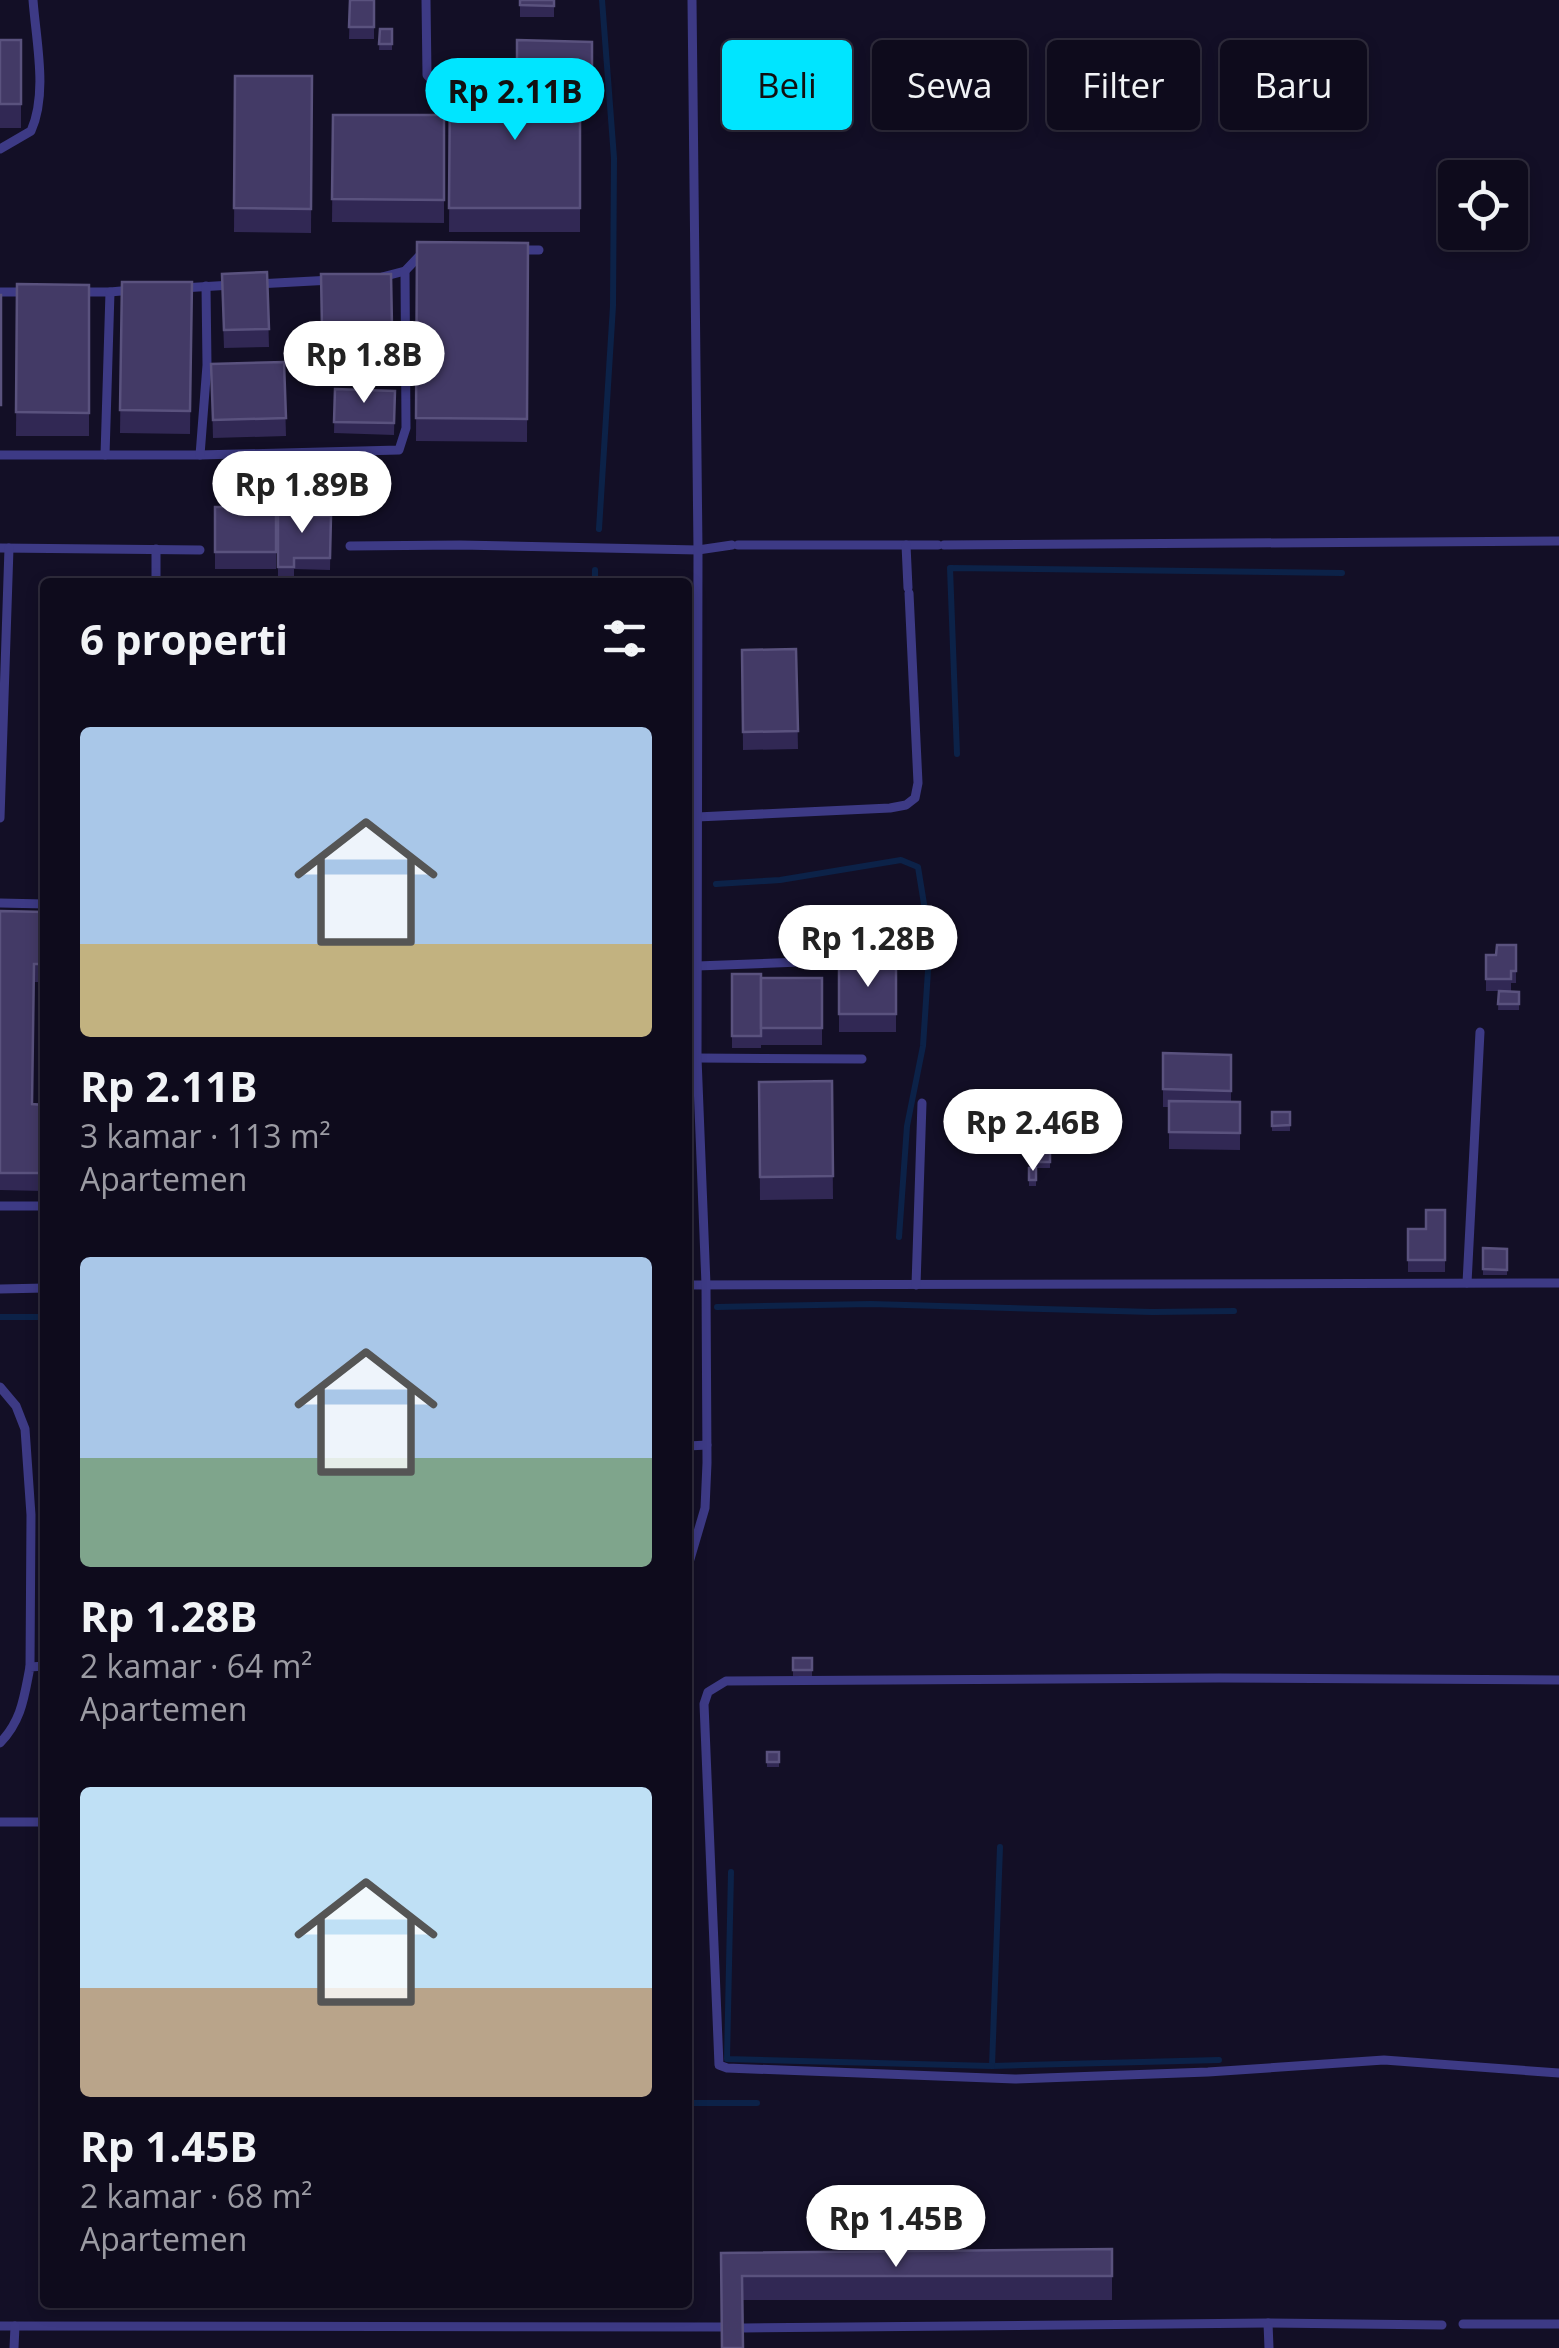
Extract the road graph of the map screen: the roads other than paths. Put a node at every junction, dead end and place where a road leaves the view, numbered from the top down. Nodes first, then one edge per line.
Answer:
1 (32, 0) edge
2 (426, 0) edge
3 (692, 0) edge
4 (471, 92) edge
5 (0, 149) edge
6 (443, 248) edge
7 (507, 250) edge
8 (539, 250) dead end
9 (405, 271) junction
10 (353, 278) edge
11 (371, 278) edge
12 (206, 286) junction
13 (168, 288) edge
14 (148, 290) edge
15 (0, 292) edge
16 (36, 292) edge
17 (73, 292) edge
18 (110, 292) junction
19 (0, 455) edge
20 (105, 456) junction
21 (200, 456) junction
22 (1559, 541) edge
23 (906, 545) junction
24 (350, 546) dead end
25 (5, 548) edge
26 (156, 549) junction
27 (200, 550) dead end
28 (698, 550) junction
29 (156, 578) edge
30 (696, 817) junction
31 (0, 818) edge
32 (0, 904) edge
33 (40, 904) edge
34 (878, 959) dead end
35 (697, 966) junction
36 (1480, 1032) dead end
37 (697, 1058) junction
38 (862, 1059) dead end
39 (922, 1103) dead end
40 (0, 1206) edge
41 (40, 1206) edge
42 (1559, 1282) edge
43 (1468, 1283) junction
44 (706, 1285) junction
45 (916, 1285) junction
46 (692, 1286) edge
47 (40, 1288) edge
48 (0, 1289) edge
49 (0, 1387) edge
50 (707, 1445) junction
51 (692, 1446) edge
52 (692, 1545) edge
53 (40, 1666) edge
54 (30, 1667) junction
55 (1559, 1680) edge
56 (0, 1743) edge
57 (0, 1822) edge
58 (40, 1822) edge
59 (1559, 2072) edge
60 (1268, 2323) junction
61 (1462, 2324) dead end
62 (1559, 2324) edge
63 (1442, 2325) dead end
64 (0, 2326) edge
65 (14, 2326) junction
66 (722, 2327) edge
67 (743, 2328) edge
68 (14, 2348) edge
69 (1269, 2348) edge

1 - 5 lane
2 - 4 lane
3 - 28 lane
6 - 9 lane
7 - 8 lane
9 - 11 lane
9 - 21 lane
10 - 12 lane
12 - 13 lane
12 - 21 lane
14 - 18 lane
15 - 16 lane
17 - 18 lane
18 - 20 lane
19 - 20 lane
20 - 21 lane
22 - 23 lane
23 - 28 lane
23 - 30 lane
24 - 28 lane
25 - 26 lane
25 - 31 lane
26 - 27 lane
26 - 29 lane
28 - 30 lane
30 - 35 lane
32 - 33 lane
34 - 35 lane
35 - 37 lane
36 - 43 lane
37 - 38 lane
37 - 44 lane
39 - 45 lane
40 - 41 lane
42 - 43 lane
43 - 45 lane
44 - 45 lane
44 - 46 lane
44 - 50 lane
47 - 48 lane
49 - 54 lane
50 - 51 lane
50 - 52 lane
53 - 54 lane
54 - 56 lane
55 - 59 lane
57 - 58 lane
60 - 63 lane
60 - 67 lane
60 - 69 lane
61 - 62 lane
64 - 65 lane
65 - 66 lane
65 - 68 lane

